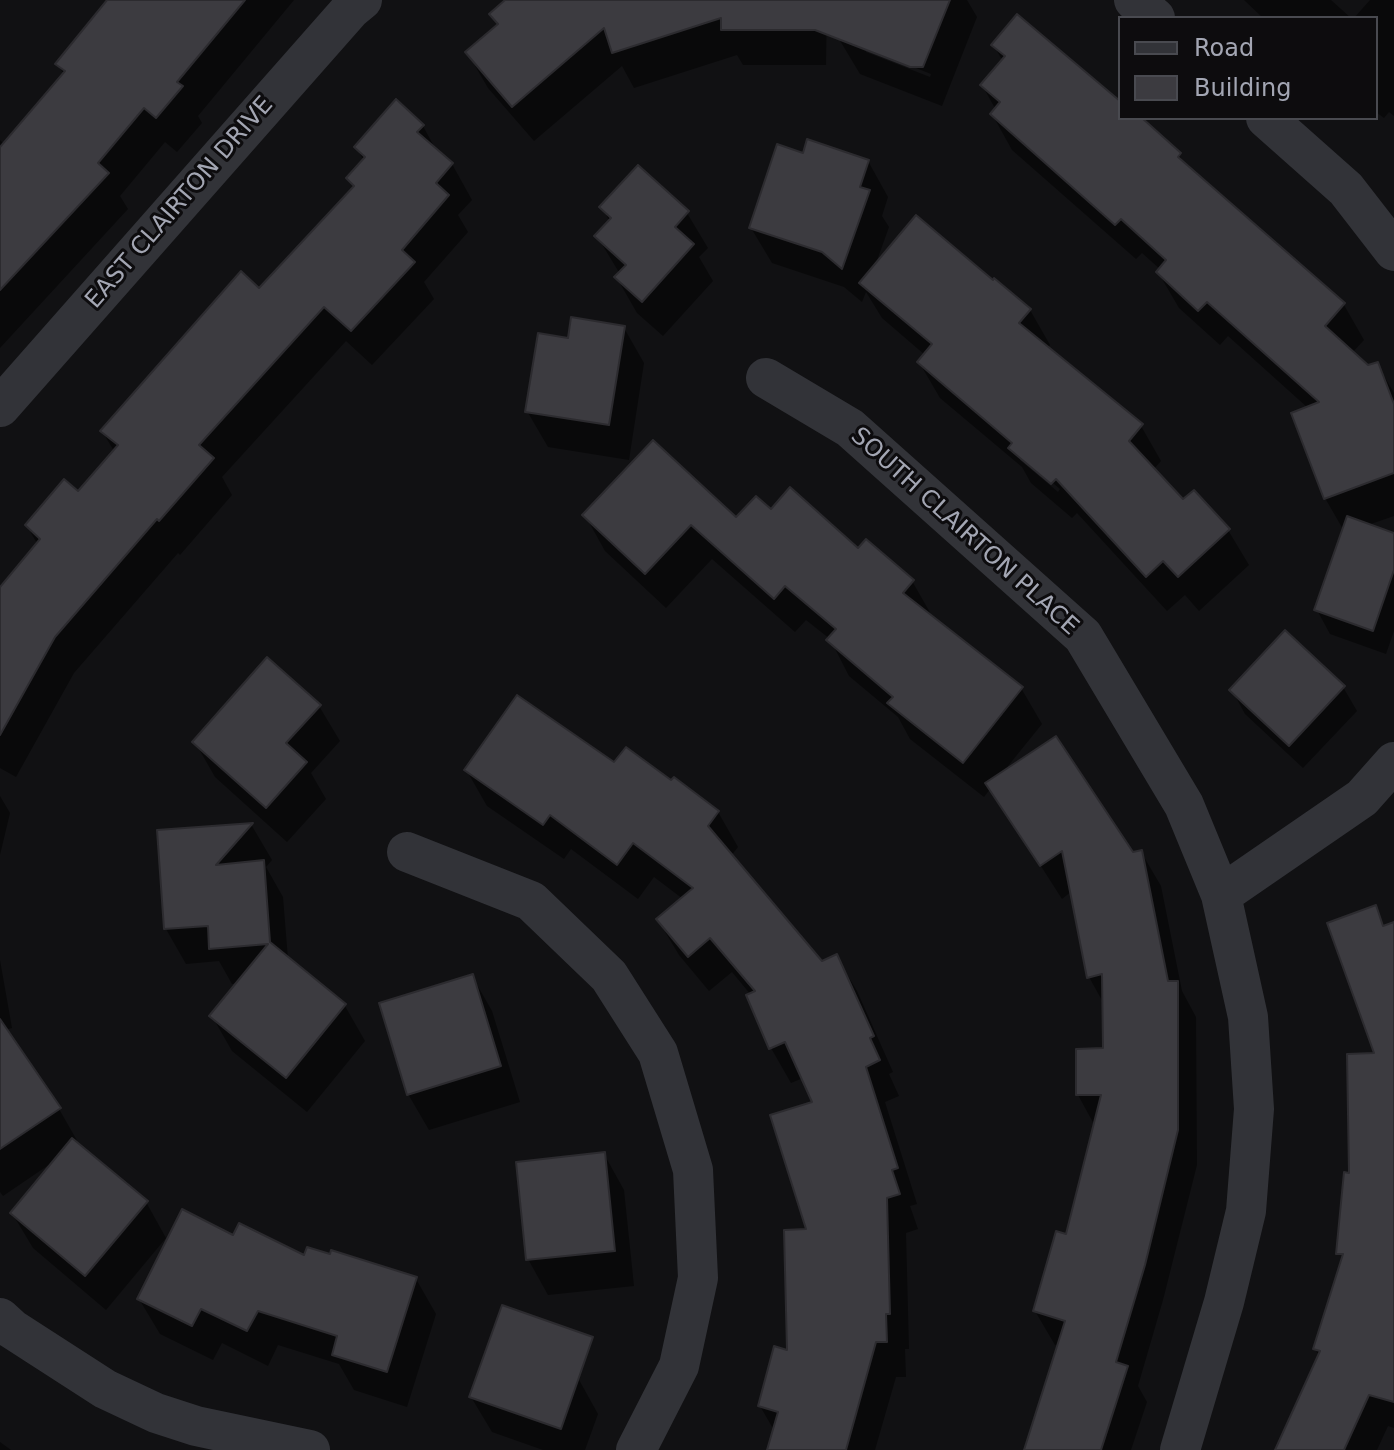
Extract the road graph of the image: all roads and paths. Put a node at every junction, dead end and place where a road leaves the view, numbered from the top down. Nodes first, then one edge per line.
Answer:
1 (362, 0) edge
2 (1134, 0) edge
3 (1153, 16) edge
4 (1268, 120) edge
5 (1394, 251) edge
6 (766, 378) dead end
7 (0, 407) edge
8 (1394, 762) edge
9 (407, 852) dead end
10 (1221, 895) junction
11 (0, 1318) edge
12 (310, 1450) edge
13 (636, 1450) edge
14 (1180, 1450) edge

1 - 7 street, EAST CLAIRTON DRIVE
2 - 3 street
4 - 5 street
6 - 10 street, SOUTH CLAIRTON PLACE
8 - 10 street
9 - 13 street
10 - 14 street, SOUTH CLAIRTON PLACE
11 - 12 street

